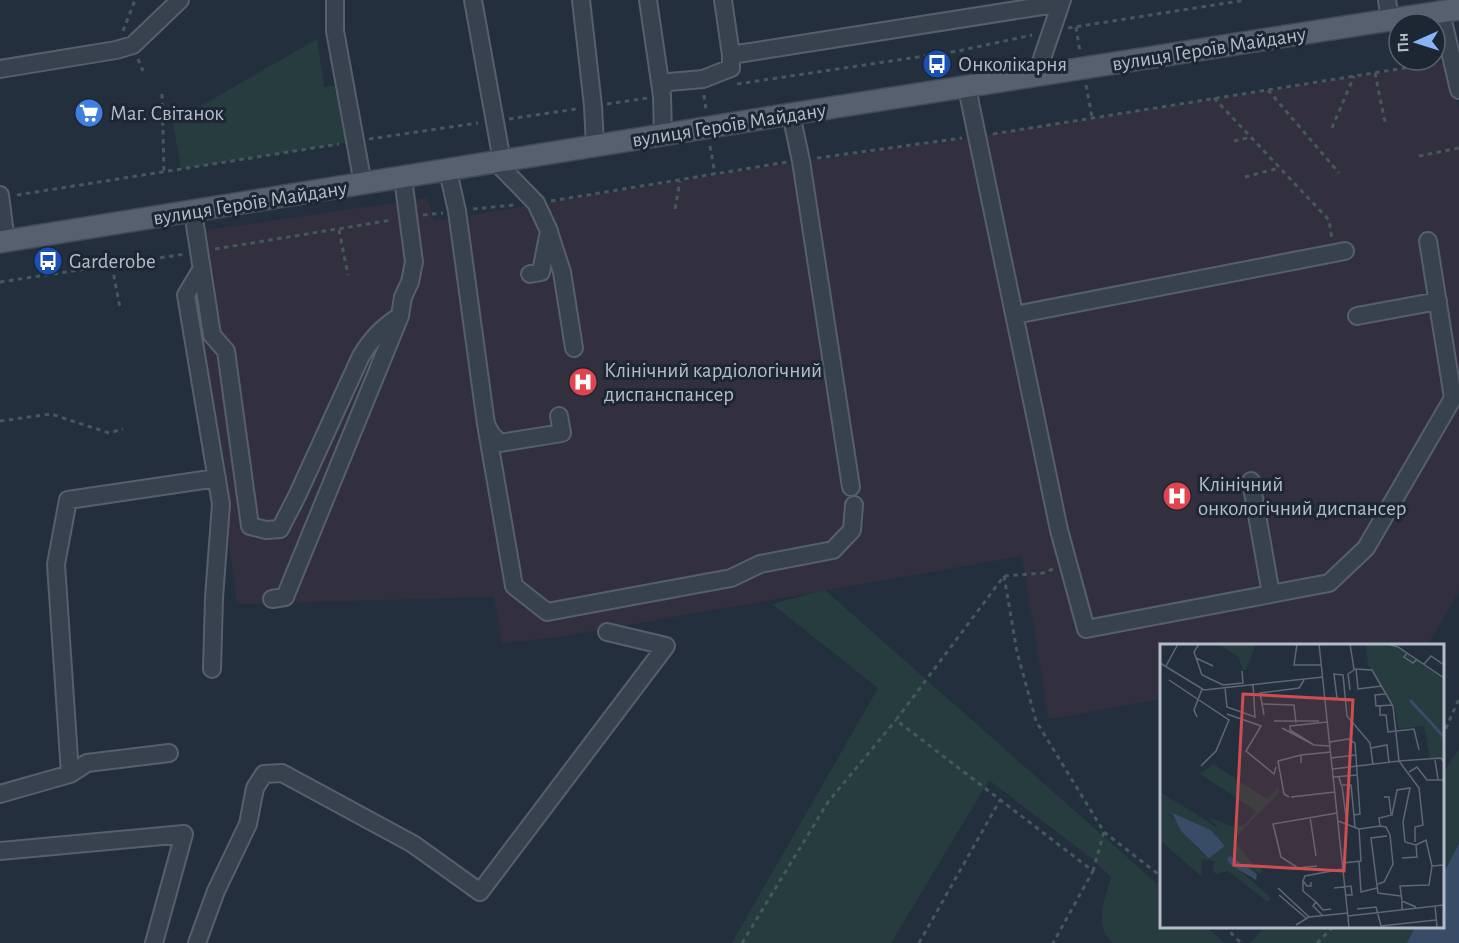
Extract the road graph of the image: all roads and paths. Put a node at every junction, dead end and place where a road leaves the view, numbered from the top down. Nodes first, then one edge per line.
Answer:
1 (135, 0) edge
2 (180, 0) edge
3 (335, 0) edge
4 (473, 0) edge
5 (581, 0) edge
6 (648, 0) edge
7 (723, 0) edge
8 (1246, 0) edge
9 (1061, 2) edge
10 (1388, 10) edge
11 (1450, 11) edge
12 (1051, 31) junction
13 (116, 50) junction
14 (731, 55) junction
15 (1452, 60) junction
16 (0, 69) edge
17 (1375, 73) junction
18 (1036, 76) junction
19 (1354, 76) junction
20 (731, 86) dead end
21 (967, 88) junction
22 (1268, 90) junction
23 (1459, 90) edge
24 (661, 92) junction
25 (162, 94) dead end
26 (1214, 98) junction
27 (593, 106) junction
28 (792, 114) junction
29 (495, 121) junction
30 (1385, 122) dead end
31 (1332, 128) dead end
32 (663, 136) junction
33 (977, 136) junction
34 (1251, 137) junction
35 (1234, 141) dead end
36 (355, 142) junction
37 (595, 146) junction
38 (1459, 148) edge
39 (1419, 156) dead end
40 (801, 161) junction
41 (499, 162) junction
42 (1279, 168) junction
43 (448, 171) junction
44 (164, 172) junction
45 (1339, 173) dead end
46 (1245, 177) dead end
47 (403, 178) junction
48 (680, 181) junction
49 (363, 184) junction
50 (0, 196) edge
51 (536, 203) junction
52 (675, 209) dead end
53 (457, 211) junction
54 (193, 212) junction
55 (408, 217) junction
56 (339, 230) junction
57 (549, 231) junction
58 (1428, 240) dead end
59 (3, 242) edge
60 (198, 252) junction
61 (1340, 252) joint
62 (112, 266) junction
63 (201, 270) junction
64 (530, 274) dead end
65 (348, 275) dead end
66 (0, 282) edge
67 (1438, 302) junction
68 (120, 308) dead end
69 (1015, 315) junction
70 (400, 316) junction
71 (1357, 316) dead end
72 (574, 348) dead end
73 (559, 416) dead end
74 (0, 421) edge
75 (486, 424) junction
76 (123, 429) dead end
77 (217, 478) junction
78 (1251, 481) dead end
79 (851, 487) dead end
80 (854, 505) dead end
81 (1068, 563) junction
82 (1004, 576) junction
83 (1271, 594) junction
84 (272, 599) dead end
85 (607, 632) dead end
86 (212, 669) dead end
87 (1459, 699) edge
88 (897, 720) junction
89 (1444, 735) edge
90 (169, 753) dead end
91 (70, 774) junction
92 (0, 794) edge
93 (1000, 800) junction
94 (1104, 832) junction
95 (0, 851) edge
96 (1093, 871) junction
97 (1160, 875) edge
98 (1225, 928) edge
99 (1333, 928) edge
100 (154, 943) edge
101 (197, 943) edge
102 (742, 943) edge
103 (919, 943) edge
104 (1053, 943) edge
105 (1241, 943) edge
106 (1317, 943) edge

1 - 13 path
2 - 13 lane
3 - 36 lane
4 - 29 lane
5 - 27 lane
6 - 24 lane
7 - 14 lane
8 - 12 path
9 - 12 lane
9 - 14 lane
10 - 11 main road, вулиця Героїв Майдану
10 - 18 main road, вулиця Героїв Майдану
11 - 15 lane
12 - 18 lane
12 - 20 path
13 - 16 lane
14 - 24 lane
15 - 17 path
15 - 23 lane
17 - 19 path
17 - 30 path
18 - 21 main road, вулиця Героїв Майдану
19 - 22 path
19 - 31 path
21 - 28 main road, вулиця Героїв Майдану
21 - 33 lane
22 - 26 path
22 - 45 path
24 - 27 path
24 - 32 lane
25 - 44 path
26 - 33 path
26 - 34 path
27 - 29 path
27 - 37 lane
28 - 32 main road, вулиця Героїв Майдану
28 - 40 lane
29 - 36 path
29 - 41 lane
32 - 37 main road, вулиця Героїв Майдану
33 - 40 path
33 - 69 lane
34 - 35 path
34 - 42 path
36 - 44 path
36 - 49 lane
37 - 41 main road, вулиця Героїв Майдану
38 - 39 path
40 - 48 path
40 - 79 lane
41 - 43 main road, вулиця Героїв Майдану
41 - 51 lane
42 - 46 path
42 - 61 path
43 - 47 main road, вулиця Героїв Майдану
43 - 53 lane
44 - 50 path
47 - 49 main road, вулиця Героїв Майдану
47 - 55 lane
48 - 51 path
48 - 52 path
49 - 54 main road, вулиця Героїв Майдану
50 - 59 lane
51 - 53 path
51 - 57 lane
53 - 55 path
53 - 75 lane
54 - 59 main road, вулиця Героїв Майдану
54 - 60 lane
55 - 56 path
55 - 70 lane
56 - 60 path
56 - 65 path
57 - 64 lane
57 - 72 lane
58 - 67 lane
60 - 62 path
60 - 63 lane
61 - 69 lane
62 - 66 path
62 - 68 path
63 - 70 lane
63 - 77 lane
67 - 71 lane
67 - 83 lane
69 - 81 lane
70 - 84 lane
73 - 75 lane
74 - 76 path
75 - 80 lane
77 - 86 lane
77 - 91 lane
78 - 83 lane
81 - 82 path
81 - 83 lane
82 - 88 path
82 - 94 path
85 - 101 lane
87 - 89 path
88 - 93 path
88 - 102 path
90 - 91 lane
91 - 92 lane
93 - 96 path
93 - 103 path
94 - 96 path
94 - 97 path
95 - 100 lane
96 - 104 path
98 - 105 path
99 - 106 path

